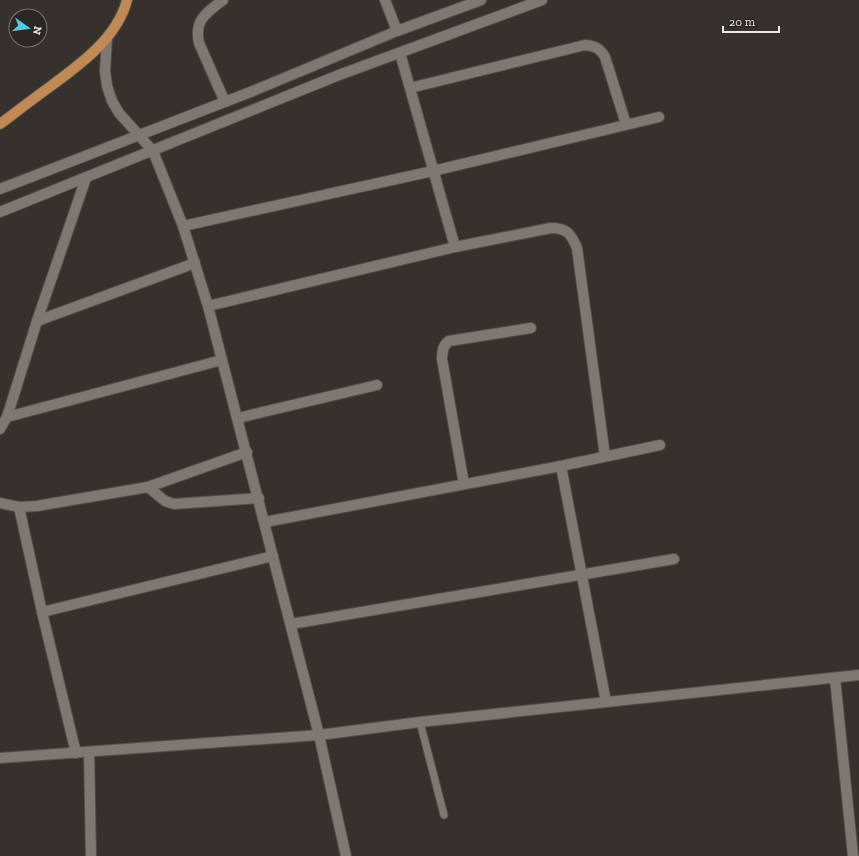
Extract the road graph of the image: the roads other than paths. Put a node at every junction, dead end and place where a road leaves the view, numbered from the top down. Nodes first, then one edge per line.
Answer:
1 (127, 0) edge
2 (223, 0) edge
3 (385, 0) edge
4 (481, 0) edge
5 (542, 0) edge
6 (396, 31) junction
7 (107, 38) junction
8 (400, 53) junction
9 (410, 88) junction
10 (225, 102) junction
11 (659, 117) dead end
12 (0, 124) edge
13 (626, 124) junction
14 (139, 135) junction
15 (153, 151) junction
16 (433, 171) junction
17 (86, 178) junction
18 (0, 188) edge
19 (0, 212) edge
20 (184, 226) junction
21 (455, 247) junction
22 (195, 263) junction
23 (208, 306) junction
24 (37, 321) junction
25 (531, 328) dead end
26 (222, 360) junction
27 (377, 385) dead end
28 (7, 417) junction
29 (238, 418) junction
30 (0, 429) edge
31 (660, 445) dead end
32 (247, 452) junction
33 (605, 456) junction
34 (561, 466) junction
35 (464, 484) junction
36 (148, 487) junction
37 (259, 498) junction
38 (0, 503) edge
39 (19, 507) junction
40 (265, 522) junction
41 (273, 556) junction
42 (674, 559) dead end
43 (582, 574) junction
44 (42, 612) junction
45 (291, 624) junction
46 (859, 675) edge
47 (835, 678) junction
48 (606, 702) junction
49 (420, 722) junction
50 (319, 735) junction
51 (89, 752) junction
52 (76, 753) junction
53 (0, 758) edge
54 (444, 815) dead end
55 (854, 816) edge
56 (92, 856) edge
57 (346, 856) edge
58 (853, 856) edge

1 - 7 main road
2 - 10 street
3 - 6 street
4 - 6 street
5 - 8 street
6 - 10 street
7 - 12 main road
7 - 14 street
8 - 9 street
8 - 15 street
9 - 13 street
9 - 16 street
10 - 14 street
11 - 13 street
13 - 16 street
14 - 15 street
14 - 18 street
15 - 17 street
15 - 20 street
16 - 20 street
16 - 21 street
17 - 19 street
17 - 24 street
20 - 22 street
21 - 23 street
21 - 33 street
22 - 23 street
22 - 24 street
23 - 26 street
24 - 28 street
25 - 35 street
26 - 28 street
26 - 29 street
27 - 29 street
28 - 30 street
29 - 32 street
31 - 33 street
32 - 36 street
32 - 37 street
33 - 34 street
34 - 35 street
34 - 43 street
35 - 40 street
36 - 37 street
36 - 39 street
37 - 40 street
38 - 39 street
39 - 44 street
40 - 41 street
41 - 44 street
41 - 45 street
42 - 43 street
43 - 45 street
43 - 48 street
44 - 52 street
45 - 50 street
46 - 47 street
47 - 48 street
47 - 55 street
48 - 49 street
49 - 50 street
49 - 54 lane
50 - 51 street
50 - 57 street
51 - 52 street
51 - 56 street
52 - 53 street
55 - 58 street

